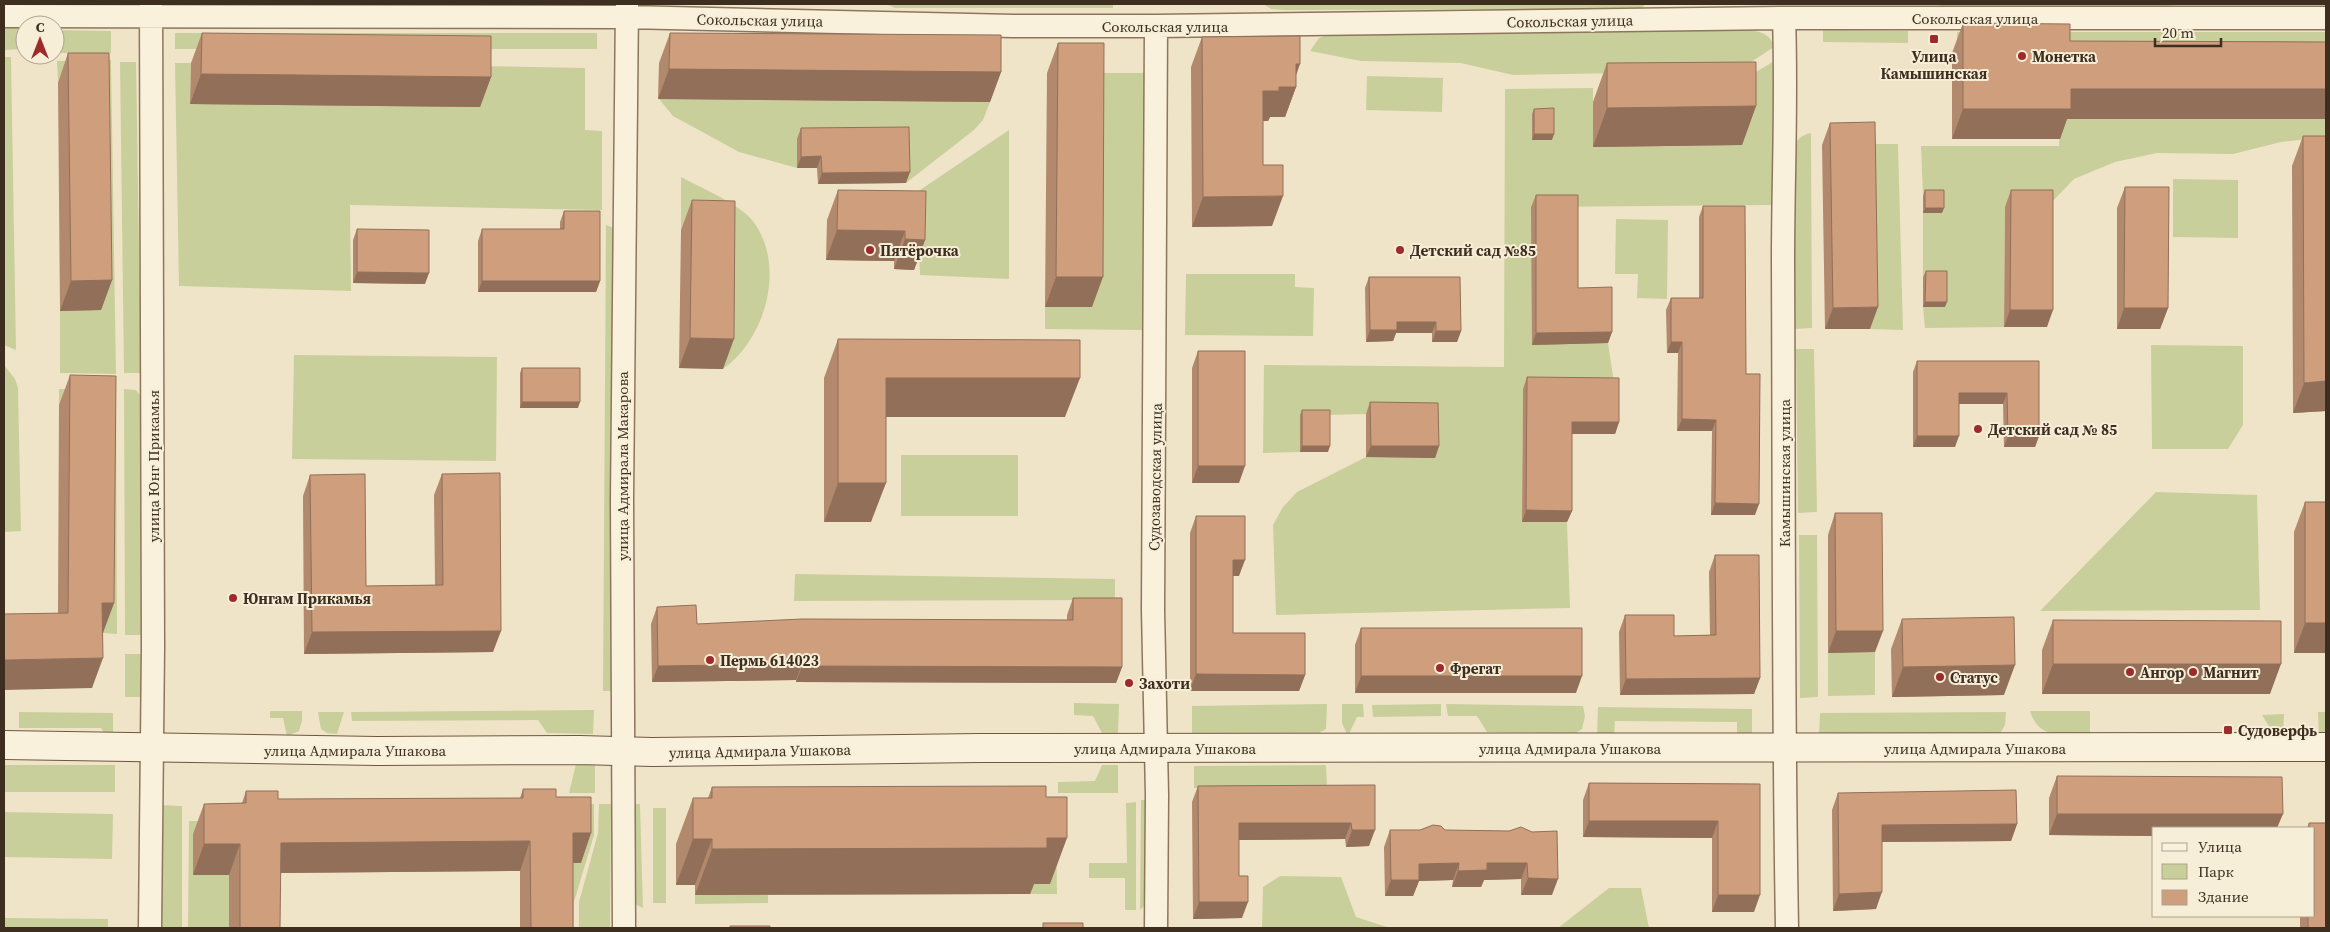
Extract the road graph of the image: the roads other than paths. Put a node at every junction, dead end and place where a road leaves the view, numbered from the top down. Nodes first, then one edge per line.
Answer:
1 (151, 10) edge
2 (627, 10) edge
3 (4, 16) edge
4 (1784, 18) junction
5 (2326, 18) edge
6 (1156, 26) junction
7 (4, 745) edge
8 (1784, 746) junction
9 (152, 747) junction
10 (1155, 748) junction
11 (2326, 748) edge
12 (623, 752) junction
13 (150, 928) edge
14 (624, 928) edge
15 (1156, 928) edge
16 (1787, 928) edge

1 - 2 street, Сокольская улица
1 - 3 street, Сокольская улица
1 - 9 street, улица Юнг Прикамья
2 - 6 street, Сокольская улица
2 - 12 street, улица Адмирала Макарова
4 - 5 street, Сокольская улица
4 - 6 street, Сокольская улица
4 - 8 street, Камышинская улица
6 - 10 street, Судозаводская улица
7 - 9 street, улица Адмирала Ушакова
8 - 10 street, улица Адмирала Ушакова
8 - 11 street, улица Адмирала Ушакова
8 - 16 street, Камышинская улица
9 - 12 street, улица Адмирала Ушакова
9 - 13 street, улица Юнг Прикамья
10 - 12 street, улица Адмирала Ушакова
10 - 15 street, Судозаводская улица
12 - 14 street, улица Адмирала Макарова

